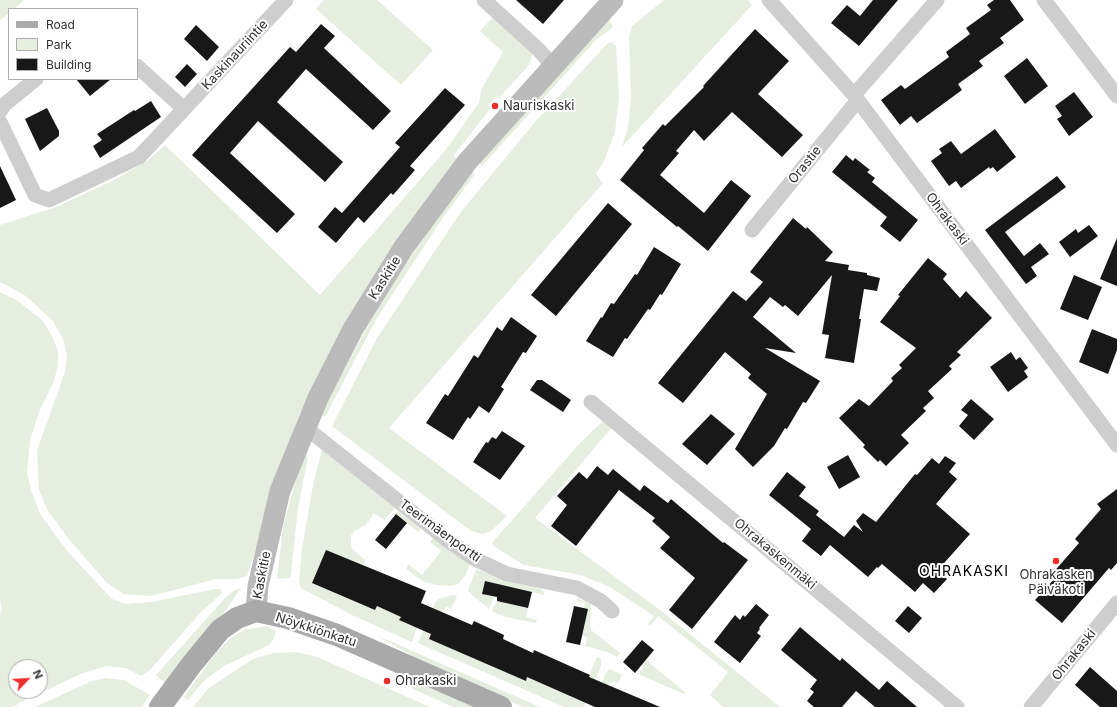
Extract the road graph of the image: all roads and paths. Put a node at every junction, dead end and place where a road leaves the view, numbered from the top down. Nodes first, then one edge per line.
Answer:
1 (286, 0) edge
2 (484, 0) edge
3 (613, 0) edge
4 (769, 0) edge
5 (937, 0) edge
6 (1044, 0) edge
7 (553, 66) junction
8 (138, 67) edge
9 (35, 80) edge
10 (1117, 96) edge
11 (856, 98) junction
12 (184, 109) junction
13 (0, 111) edge
14 (0, 122) edge
15 (752, 230) dead end
16 (591, 402) dead end
17 (305, 427) junction
18 (1117, 445) edge
19 (1117, 603) edge
20 (256, 611) junction
21 (612, 611) dead end
22 (160, 707) edge
23 (502, 707) edge
24 (957, 707) edge
25 (1031, 707) edge

1 - 12 street, Kaskinauriintie
2 - 7 street
3 - 7 street, Kaskitie
4 - 11 street, Ohrakaski
5 - 11 street, Orastie
6 - 10 street
7 - 17 street, Kaskitie
8 - 12 street
9 - 13 street
11 - 15 street, Orastie
11 - 18 street, Ohrakaski
12 - 14 street, Kaskinauriintie
16 - 24 street, Ohrakaskenmäki
17 - 20 street, Kaskitie
17 - 21 street, Teerimäenportti
19 - 25 street, Ohrakaski
20 - 22 main road
20 - 23 main road, Nöykkiönkatu

